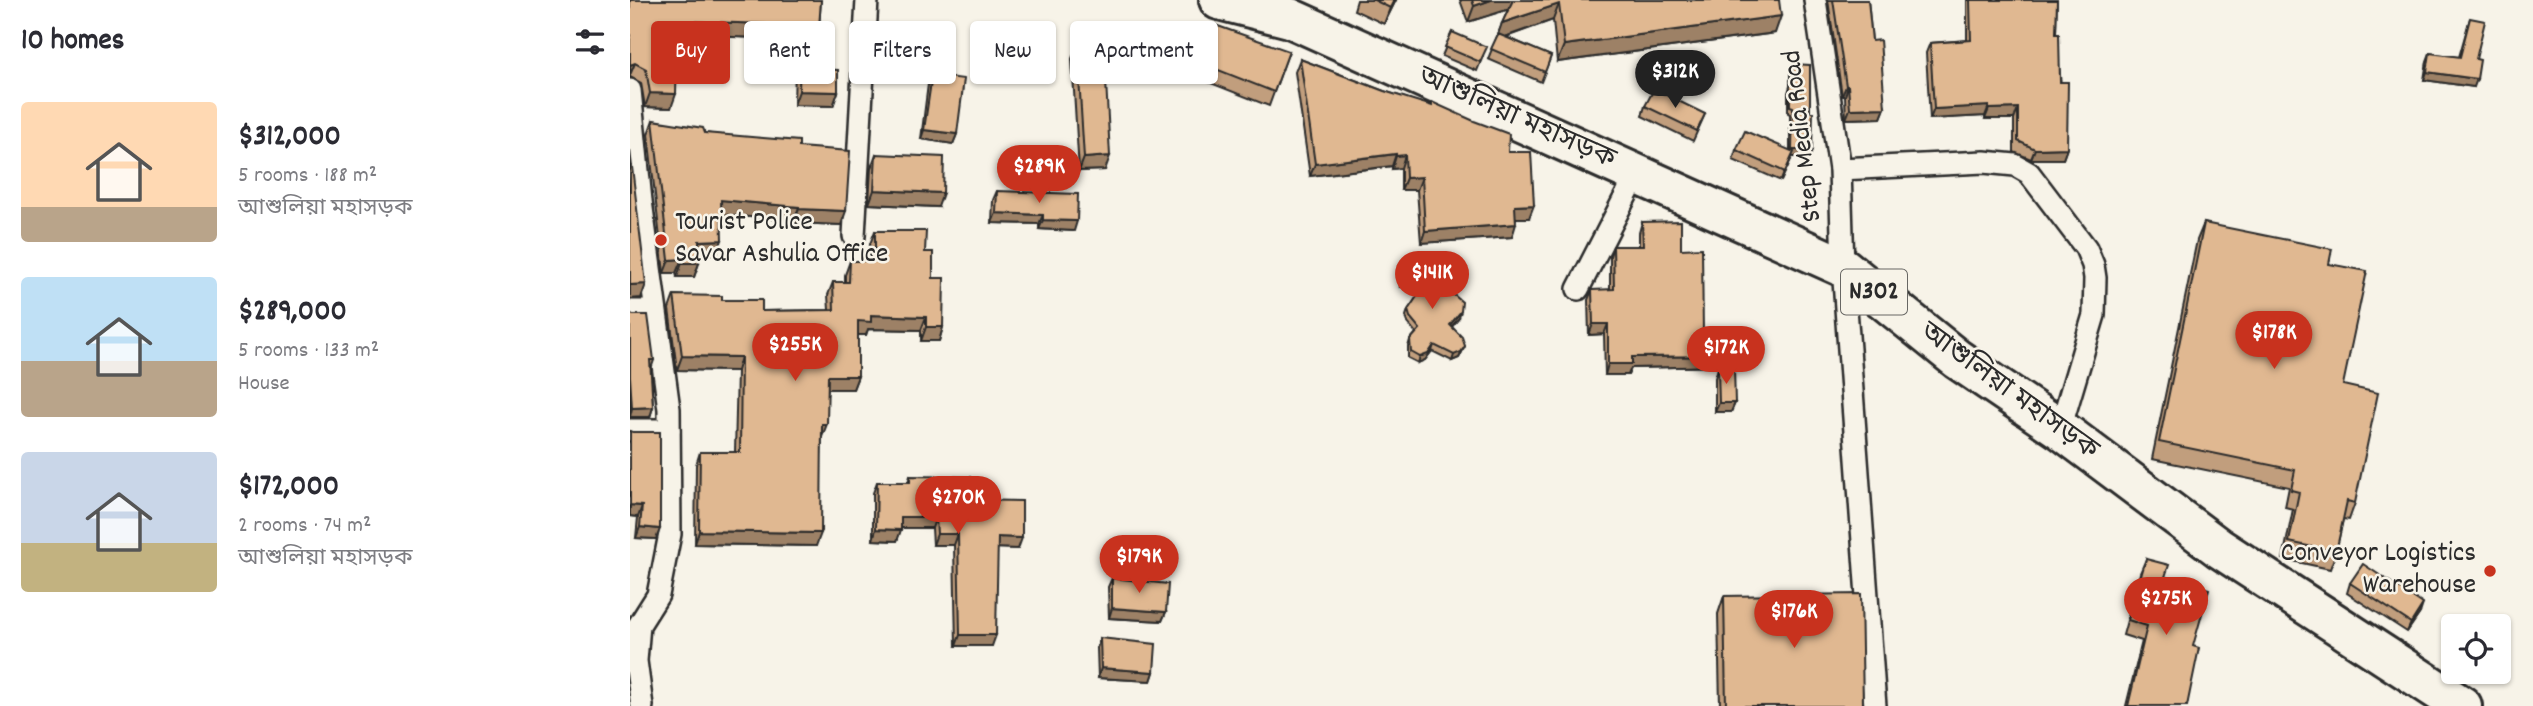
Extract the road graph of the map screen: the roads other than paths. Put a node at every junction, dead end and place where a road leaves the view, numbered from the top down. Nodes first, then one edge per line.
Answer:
1 (867, 0) edge
2 (1219, 0) edge
3 (1815, 0) edge
4 (630, 90) edge
5 (1840, 169) junction
6 (1637, 174) junction
7 (854, 236) dead end
8 (1843, 267) junction
9 (1578, 289) dead end
10 (630, 311) edge
11 (655, 311) junction
12 (2060, 429) junction
13 (630, 430) edge
14 (669, 430) junction
15 (642, 706) edge
16 (1875, 706) edge
17 (2462, 706) edge

1 - 7 street
2 - 6 highway, আশুলিয়া মহাসড়ক / N302
3 - 5 street, Step Media Road
4 - 11 street
5 - 8 street, Step Media Road
5 - 12 street
6 - 8 highway, আশুলিয়া মহাসড়ক / N302
6 - 9 street
8 - 12 highway, আশুলিয়া মহাসড়ক / N302
8 - 16 street, Step Media Road
10 - 11 street
11 - 14 street
12 - 17 highway, আশুলিয়া মহাসড়ক / N302
13 - 14 street
14 - 15 street

